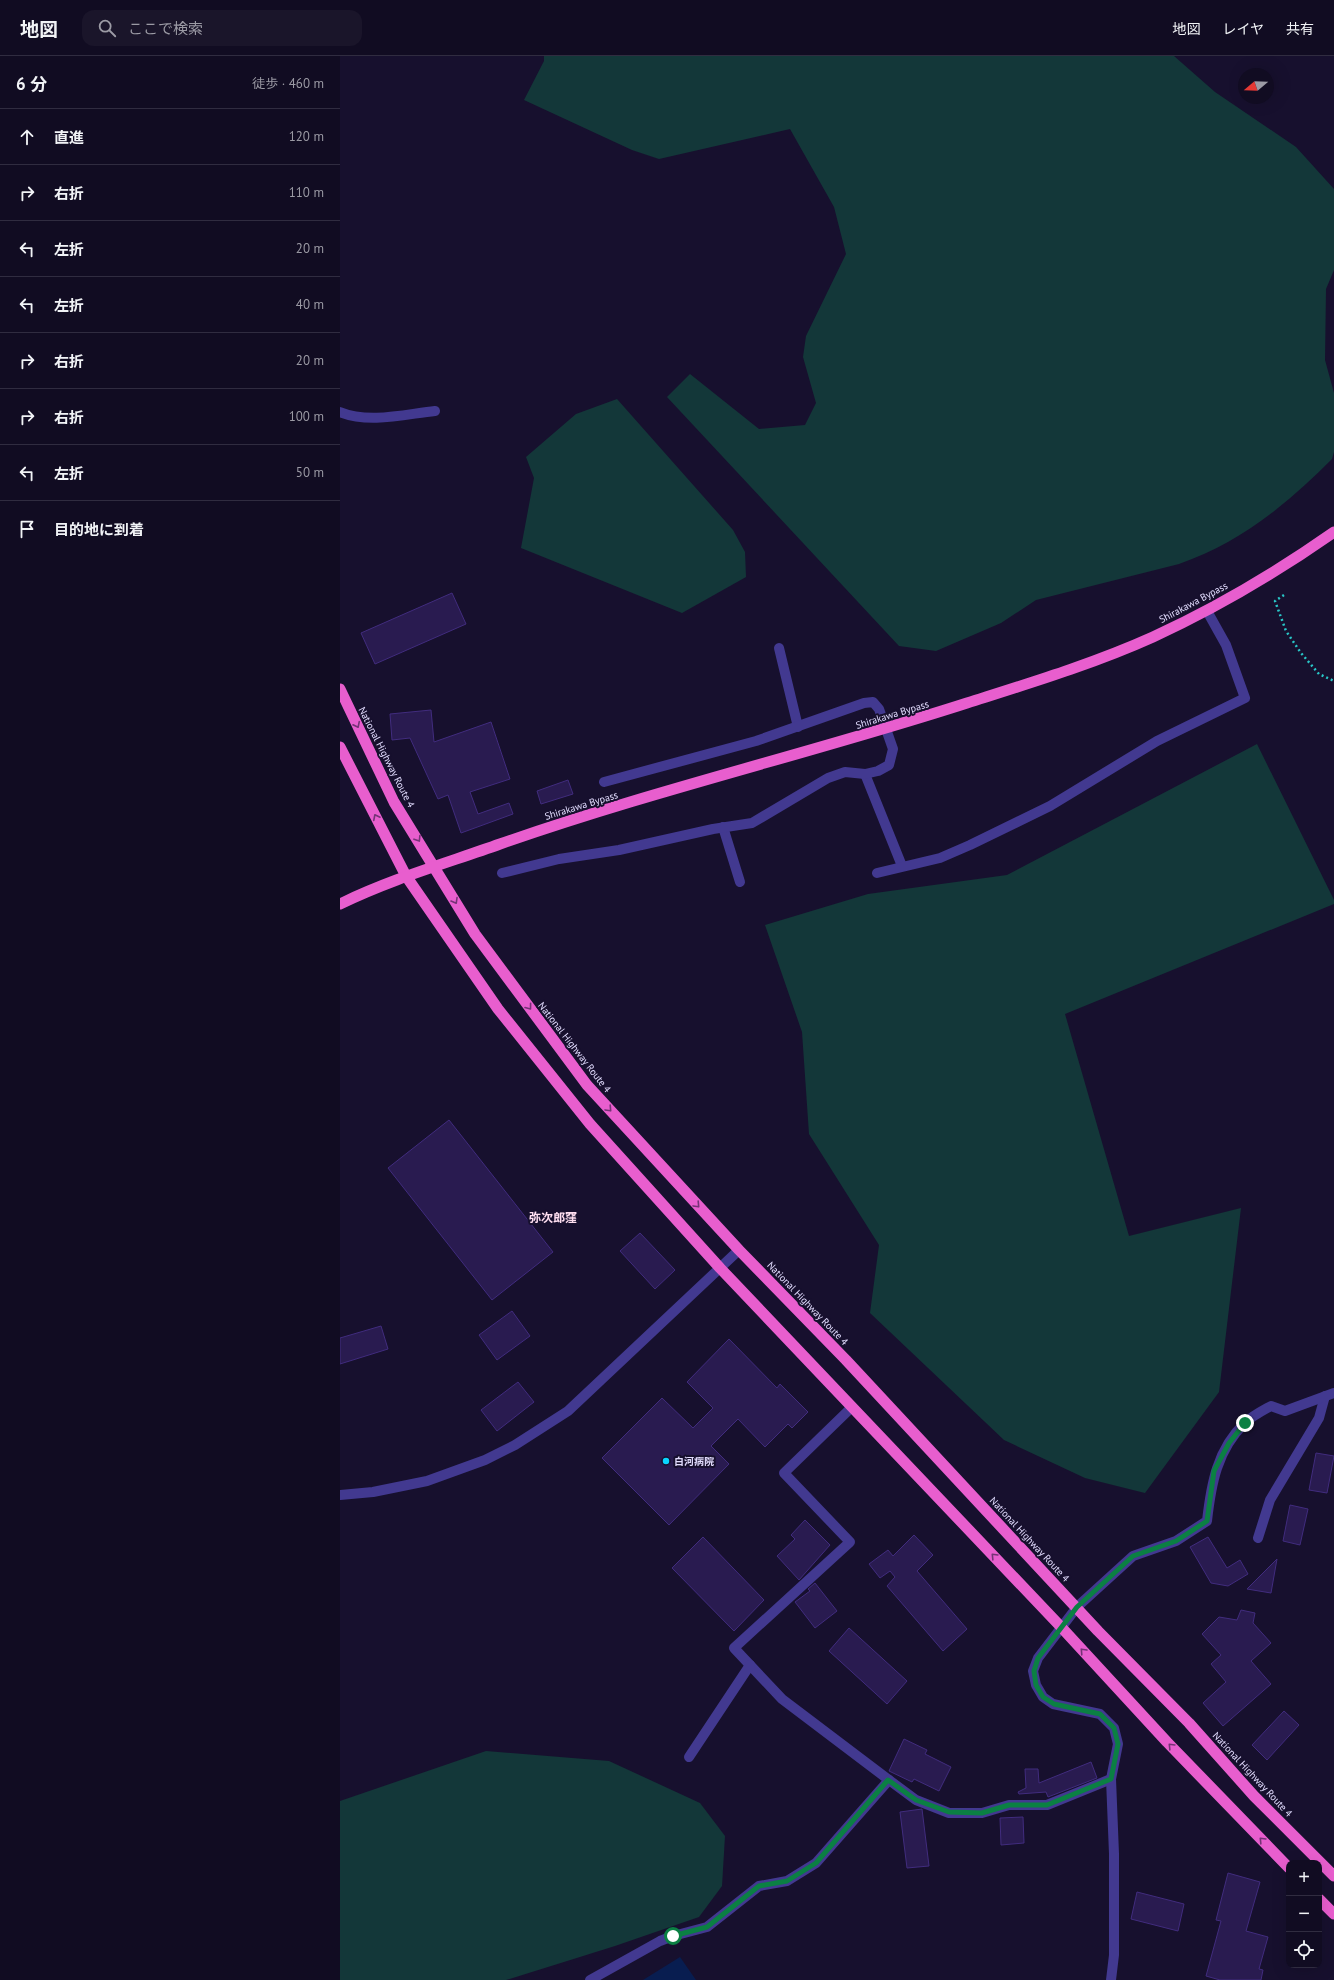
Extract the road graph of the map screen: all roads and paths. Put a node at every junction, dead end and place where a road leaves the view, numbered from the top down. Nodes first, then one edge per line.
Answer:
1 (435, 411) dead end
2 (340, 412) edge
3 (1334, 532) edge
4 (1284, 595) dead end
5 (1207, 610) junction
6 (779, 648) dead end
7 (1334, 681) edge
8 (340, 689) edge
9 (798, 727) junction
10 (887, 729) junction
11 (340, 746) edge
12 (865, 774) junction
13 (604, 782) dead end
14 (723, 827) junction
15 (902, 866) junction
16 (435, 867) junction
17 (502, 872) dead end
18 (877, 873) dead end
19 (406, 876) junction
20 (740, 882) dead end
21 (340, 904) edge
22 (739, 1250) junction
23 (720, 1268) junction
24 (1329, 1395) edge
25 (852, 1407) junction
26 (340, 1495) edge
27 (1258, 1538) dead end
28 (1077, 1607) junction
29 (1062, 1628) junction
30 (750, 1665) junction
31 (689, 1758) dead end
32 (1111, 1779) junction
33 (888, 1780) junction
34 (1286, 1865) edge
35 (1334, 1876) edge
36 (1322, 1901) edge
37 (1334, 1914) edge
38 (590, 1980) edge
39 (1111, 1980) edge

1 - 2 street
3 - 5 highway, Shirakawa Bypass
4 - 7 path
5 - 10 highway, Shirakawa Bypass
5 - 15 street
6 - 9 street
8 -> 16 highway, National Highway Route 4
9 - 10 street
9 - 13 street
10 - 12 street
10 - 16 highway, Shirakawa Bypass
19 -> 11 highway
12 - 14 street
12 - 15 street
14 - 17 street
14 - 20 street
15 - 18 street
16 - 19 highway, Shirakawa Bypass
16 -> 22 highway, National Highway Route 4
19 - 21 highway, Shirakawa Bypass
19 - 23 highway
22 - 23 street
22 - 28 highway, National Highway Route 4
23 - 25 highway
23 - 26 street
24 - 27 street
24 - 28 street
29 -> 25 highway
25 - 30 street
28 - 29 street
28 - 35 highway, National Highway Route 4
29 - 32 street
34 -> 29 highway
30 - 31 street
30 - 33 street
32 - 33 street
32 - 39 street
33 - 38 street
36 - 37 highway

